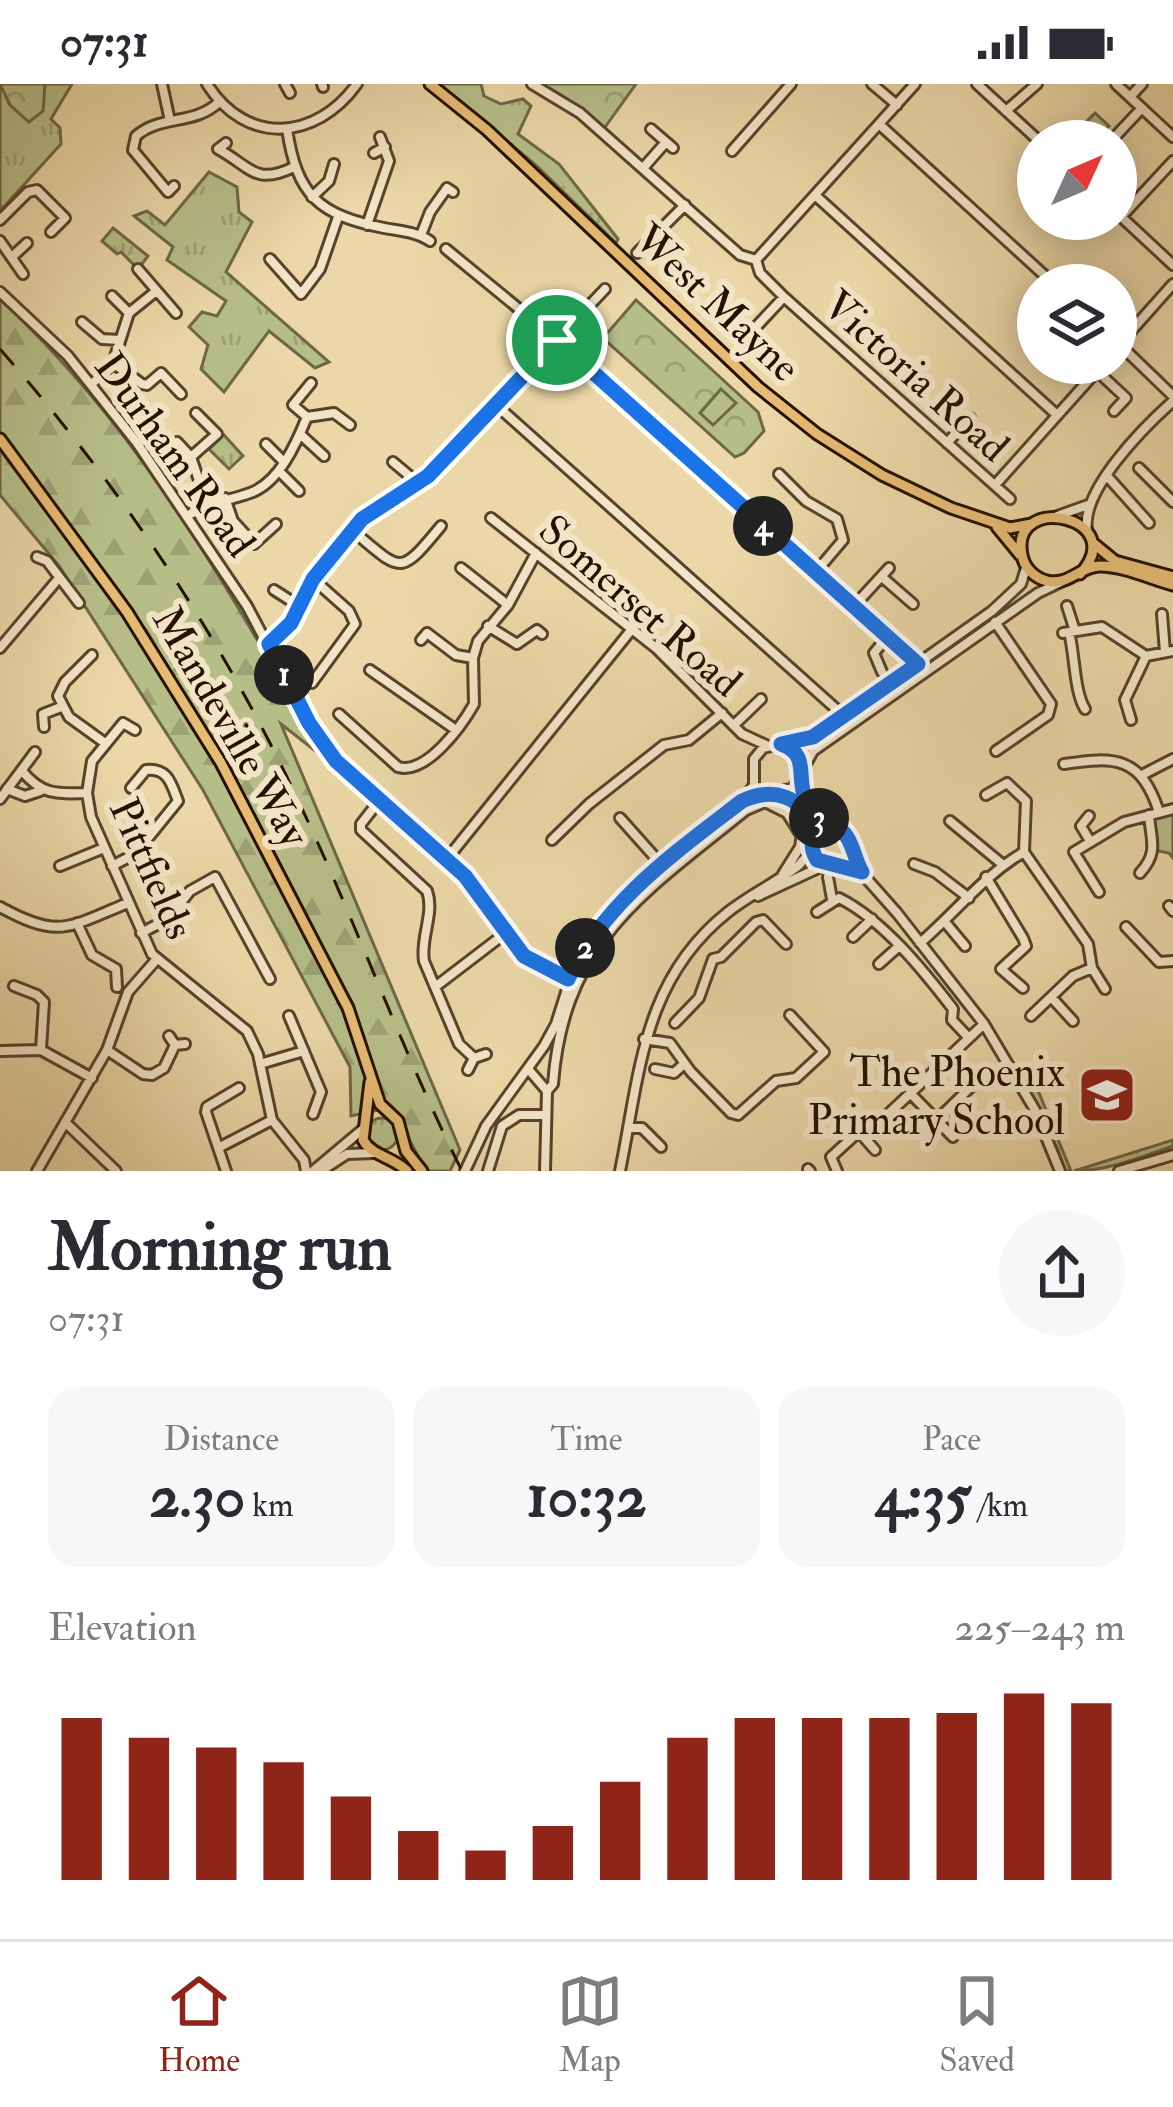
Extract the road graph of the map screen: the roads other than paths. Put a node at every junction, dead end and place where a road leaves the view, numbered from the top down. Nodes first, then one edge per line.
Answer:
1 (162, 84) edge
2 (207, 84) edge
3 (357, 84) edge
4 (430, 84) edge
5 (532, 84) edge
6 (791, 84) edge
7 (872, 84) edge
8 (915, 84) edge
9 (976, 84) edge
10 (1037, 84) edge
11 (1116, 84) edge
12 (1142, 84) edge
13 (1130, 97) junction
14 (220, 102) junction
15 (897, 105) junction
16 (1142, 108) junction
17 (1006, 111) junction
18 (1131, 120) edge
19 (170, 121) junction
20 (1017, 121) edge
21 (879, 124) junction
22 (287, 129) junction
23 (651, 129) dead end
24 (1173, 137) edge
25 (218, 149) dead end
26 (733, 151) dead end
27 (374, 153) dead end
28 (1173, 161) edge
29 (334, 164) dead end
30 (294, 167) junction
31 (644, 167) junction
32 (447, 188) dead end
33 (168, 192) dead end
34 (815, 195) junction
35 (312, 197) junction
36 (1137, 197) edge
37 (685, 206) junction
38 (338, 218) junction
39 (0, 220) edge
40 (367, 225) junction
41 (51, 232) dead end
42 (1137, 232) edge
43 (0, 241) edge
44 (27, 243) dead end
45 (446, 249) dead end
46 (637, 254) dead end
47 (13, 256) junction
48 (270, 259) dead end
49 (756, 260) junction
50 (1032, 264) edge
51 (1173, 265) edge
52 (138, 269) dead end
53 (23, 274) dead end
54 (1173, 284) edge
55 (605, 289) dead end
56 (0, 292) edge
57 (155, 292) junction
58 (112, 296) dead end
59 (784, 297) junction
60 (129, 313) junction
61 (176, 313) dead end
62 (82, 322) dead end
63 (1137, 324) edge
64 (754, 329) dead end
65 (119, 340) junction
66 (557, 340) junction
67 (113, 363) junction
68 (1137, 364) edge
69 (310, 382) dead end
70 (92, 383) junction
71 (1085, 384) edge
72 (1114, 384) edge
73 (181, 394) dead end
74 (1173, 399) edge
75 (494, 403) junction
76 (1114, 411) dead end
77 (196, 413) dead end
78 (1057, 415) junction
79 (307, 417) junction
80 (970, 418) dead end
81 (350, 424) dead end
82 (300, 434) junction
83 (0, 440) edge
84 (177, 442) dead end
85 (947, 443) junction
86 (266, 444) dead end
87 (324, 456) dead end
88 (191, 457) junction
89 (393, 462) dead end
90 (281, 466) junction
91 (1139, 468) dead end
92 (779, 474) dead end
93 (1107, 476) junction
94 (418, 483) junction
95 (995, 485) junction
96 (299, 491) dead end
97 (225, 498) junction
98 (1010, 499) dead end
99 (1173, 502) edge
100 (207, 504) junction
101 (1089, 504) junction
102 (506, 513) dead end
103 (187, 516) junction
104 (1057, 516) junction
105 (1149, 523) dead end
106 (275, 524) dead end
107 (992, 524) junction
108 (1032, 524) junction
109 (442, 527) dead end
110 (352, 531) junction
111 (1089, 537) junction
112 (536, 553) junction
113 (37, 557) dead end
114 (1025, 564) junction
115 (461, 568) dead end
116 (889, 568) dead end
117 (815, 573) junction
118 (1080, 574) junction
119 (881, 577) junction
120 (59, 578) junction
121 (313, 579) junction
122 (1173, 581) edge
123 (1062, 582) junction
124 (274, 590) dead end
125 (79, 603) dead end
126 (508, 604) junction
127 (913, 604) dead end
128 (299, 606) junction
129 (854, 606) junction
130 (1067, 606) dead end
131 (1162, 614) dead end
132 (995, 622) junction
133 (488, 626) junction
134 (632, 628) junction
135 (536, 629) dead end
136 (1069, 632) junction
137 (427, 633) dead end
138 (888, 636) junction
139 (269, 644) junction
140 (0, 648) edge
141 (1169, 652) edge
142 (92, 655) dead end
143 (1146, 656) junction
144 (473, 658) junction
145 (918, 664) junction
146 (878, 669) dead end
147 (370, 670) dead end
148 (313, 683) dead end
149 (761, 699) dead end
150 (62, 707) junction
151 (1085, 710) dead end
152 (722, 713) junction
153 (339, 714) dead end
154 (844, 716) junction
155 (1131, 720) dead end
156 (734, 725) junction
157 (44, 727) dead end
158 (135, 730) dead end
159 (455, 730) junction
160 (742, 734) junction
161 (105, 743) junction
162 (776, 744) junction
163 (995, 751) dead end
164 (35, 752) dead end
165 (1173, 759) edge
166 (1064, 764) dead end
167 (752, 766) junction
168 (22, 770) junction
169 (802, 772) junction
170 (1142, 775) junction
171 (754, 778) junction
172 (130, 788) dead end
173 (8, 789) junction
174 (41, 790) junction
175 (87, 793) junction
176 (774, 793) junction
177 (986, 795) dead end
178 (0, 800) edge
179 (379, 801) junction
180 (742, 801) junction
181 (1173, 809) edge
182 (1154, 813) junction
183 (1089, 816) dead end
184 (620, 818) dead end
185 (950, 821) dead end
186 (834, 827) junction
187 (799, 828) junction
188 (552, 840) dead end
189 (1090, 841) junction
190 (811, 844) junction
191 (850, 845) junction
192 (104, 848) junction
193 (1024, 852) junction
194 (446, 860) junction
195 (662, 864) junction
196 (914, 864) dead end
197 (1002, 864) junction
198 (829, 865) junction
199 (60, 866) dead end
200 (112, 866) junction
201 (862, 872) junction
202 (1139, 873) dead end
203 (828, 877) dead end
204 (986, 877) junction
205 (778, 880) junction
206 (1100, 892) dead end
207 (970, 898) junction
208 (749, 899) junction
209 (832, 899) junction
210 (128, 902) junction
211 (0, 907) edge
212 (818, 912) dead end
213 (872, 919) junction
214 (945, 922) junction
215 (77, 923) junction
216 (1126, 927) dead end
217 (507, 932) junction
218 (141, 933) junction
219 (854, 937) dead end
220 (920, 943) junction
221 (786, 944) dead end
222 (698, 945) junction
223 (965, 946) dead end
224 (898, 947) junction
225 (713, 958) junction
226 (156, 960) junction
227 (1173, 962) edge
228 (879, 964) dead end
229 (1092, 968) junction
230 (270, 979) dead end
231 (568, 979) junction
232 (14, 986) dead end
233 (117, 987) dead end
234 (435, 987) junction
235 (1023, 988) dead end
236 (1105, 989) dead end
237 (1052, 998) junction
238 (289, 1016) dead end
239 (790, 1016) dead end
240 (1031, 1016) dead end
241 (1073, 1022) dead end
242 (984, 1024) junction
243 (672, 1033) junction
244 (969, 1038) junction
245 (644, 1039) junction
246 (176, 1042) dead end
247 (41, 1050) junction
248 (107, 1050) junction
249 (304, 1051) junction
250 (0, 1052) edge
251 (486, 1054) dead end
252 (474, 1058) junction
253 (260, 1064) junction
254 (684, 1064) junction
255 (369, 1069) junction
256 (989, 1069) dead end
257 (468, 1070) dead end
258 (529, 1070) junction
259 (655, 1070) dead end
260 (92, 1078) junction
261 (238, 1088) dead end
262 (547, 1090) junction
263 (911, 1094) junction
264 (313, 1114) dead end
265 (546, 1115) junction
266 (391, 1116) junction
267 (272, 1120) junction
268 (937, 1120) junction
269 (65, 1122) junction
270 (363, 1127) junction
271 (628, 1128) junction
272 (402, 1134) junction
273 (864, 1134) junction
274 (953, 1137) dead end
275 (220, 1147) junction
276 (661, 1148) dead end
277 (874, 1150) dead end
278 (297, 1153) junction
279 (380, 1153) junction
280 (1173, 1155) edge
281 (328, 1156) junction
282 (1139, 1167) edge
283 (546, 1169) edge
284 (37, 1171) edge
285 (116, 1171) edge
286 (226, 1171) edge
287 (313, 1171) edge
288 (407, 1171) edge
289 (422, 1171) edge
290 (465, 1171) edge
291 (492, 1171) edge
292 (620, 1171) edge
293 (837, 1171) edge
294 (1060, 1171) edge
295 (1119, 1171) edge

1 - 19 street
2 - 14 street
3 - 22 street
4 - 107 main road, West Mayne
5 - 31 street, Victoria Road
6 - 26 street
7 - 15 street
8 - 15 street
9 - 17 street
10 - 17 street
11 - 13 street
12 - 13 street
13 - 16 street
14 - 19 street
14 - 22 street
15 - 21 street
16 - 18 street
16 - 24 street
17 - 20 street
19 - 33 street
21 - 34 street
21 - 50 street
22 - 30 street
23 - 31 street
25 - 30 street
27 - 40 street
28 - 36 street
29 - 35 street
30 - 35 street
31 - 37 street, Victoria Road
32 - 40 street
34 - 49 street
34 - 78 street
35 - 38 street
37 - 46 street
37 - 49 street, Victoria Road
38 - 40 street
38 - 48 street
39 - 41 street
42 - 51 street
43 - 47 street
44 - 47 street
45 - 66 street
47 - 53 street
49 - 59 street, Victoria Road
52 - 57 street
54 - 63 street
55 - 66 street
56 - 70 street, Durham Road
57 - 60 street
57 - 61 street
58 - 60 street
59 - 64 street, Victoria Road
59 - 85 street, Victoria Road
60 - 65 street
62 - 65 street
65 - 67 street
66 - 75 street
66 - 117 street
67 - 70 street
67 - 73 street
68 - 74 street
69 - 79 street
70 - 103 street, Durham Road
71 - 78 street
72 - 76 street
74 - 93 street
75 - 94 street
75 - 154 street
77 - 88 street
78 - 95 street
79 - 81 street
79 - 82 street
80 - 85 street
82 - 87 street
82 - 90 street
83 - 255 main road, Mandeville Way
84 - 88 street
85 - 95 street, Victoria Road
86 - 90 street
88 - 100 street
89 - 94 street
90 - 96 street
90 - 97 street
91 - 99 street
92 - 117 street
93 - 101 street
93 - 105 street
94 - 110 street
95 - 98 street, Victoria Road
97 - 100 street
97 - 106 street
100 - 103 street
101 - 104 street
101 - 111 street
102 - 112 street, Somerset Road
103 - 139 street, Durham Road
104 - 108 main road
104 - 111 main road
107 - 108 main road, West Mayne
107 - 114 main road, West Mayne
108 - 114 main road
109 - 110 street
110 - 121 street
111 - 118 main road
111 - 122 main road
112 - 126 street
112 - 134 street, Somerset Road
113 - 120 street
114 - 123 main road
114 - 145 street
115 - 126 street
116 - 119 street
117 - 129 street
118 - 122 main road
118 - 123 main road
119 - 127 street
119 - 129 street
120 - 125 street
120 - 140 street
121 - 128 street
121 - 148 street
123 - 132 street
124 - 128 street
126 - 133 street
128 - 139 street
129 - 138 street
130 - 136 street
131 - 141 street
132 - 163 street
132 - 169 street
133 - 135 street
133 - 144 street
134 - 152 street, Somerset Road
134 - 194 street
136 - 143 street
136 - 151 street
137 - 144 street
138 - 145 street
138 - 146 street
139 - 179 street, Durham Road
141 - 143 street
142 - 150 street
143 - 155 street
144 - 159 street
145 - 154 street
147 - 159 street
149 - 156 street
150 - 157 street
150 - 161 street
152 - 156 street, Somerset Road
152 - 188 street
153 - 159 street
154 - 162 street
156 - 160 street, Somerset Road
158 - 161 street, Pittfields
160 - 162 street, Somerset Road
160 - 167 street, Somerset Road
161 - 175 street, Pittfields
162 - 167 street
162 - 169 street
164 - 168 street
165 - 170 street
166 - 170 street
167 - 171 street
168 - 173 street
168 - 174 street
169 - 176 street
169 - 186 street
170 - 182 street
171 - 176 street
171 - 180 street
172 - 200 street
173 - 174 street
173 - 178 street
174 - 175 street
175 - 192 street, Pittfields
176 - 180 street
176 - 190 street
177 - 193 street
179 - 194 street, Durham Road
179 - 234 street
180 - 195 street
181 - 182 street
182 - 189 street
182 - 202 street
183 - 189 street
184 - 195 street
185 - 197 street
186 - 190 street
186 - 191 street
187 - 190 street
187 - 205 street
187 - 262 street
189 - 206 street
190 - 198 street
190 - 205 street
191 - 198 street
191 - 201 street
192 - 199 street
192 - 200 street, Pittfields
193 - 197 street
193 - 229 street
194 - 217 street, Durham Road
195 - 231 street
196 - 207 street
197 - 204 street
198 - 201 street
198 - 208 street
200 - 210 street, Pittfields
201 - 220 street
203 - 209 street
204 - 207 street
204 - 235 street
205 - 208 street
207 - 214 street
208 - 222 street
209 - 212 street
209 - 213 street
210 - 215 street
210 - 218 street, Pittfields
211 - 215 street
213 - 219 street
213 - 224 street
214 - 220 street
214 - 223 street
215 - 233 street
216 - 227 street
217 - 231 street, Durham Road
217 - 234 street
218 - 226 street, Pittfields
218 - 230 street
220 - 242 street
221 - 225 street
222 - 225 street
222 - 245 street
224 - 228 street
224 - 244 street
225 - 243 street
226 - 248 street
226 - 253 street, Pittfields
229 - 236 street
229 - 237 street
231 - 258 street
232 - 247 street
234 - 252 street
237 - 240 street
237 - 241 street
238 - 249 street
239 - 254 street
242 - 244 street
242 - 294 street
243 - 245 street
243 - 254 street
244 - 263 street
245 - 271 street
246 - 248 street
247 - 250 street
247 - 260 street
248 - 260 street
249 - 253 street
249 - 264 street
251 - 252 street
252 - 257 street
253 - 267 street, Pittfields
254 - 259 street
255 - 266 main road, Mandeville Way
255 - 270 main road, Mandeville Way
256 - 268 street
258 - 262 street
258 - 290 street
260 - 269 street
261 - 275 street
262 - 265 street
263 - 268 street
263 - 273 street
265 - 283 street
265 - 291 street
266 - 270 main road
266 - 272 main road, Mandeville Way
267 - 275 street
267 - 278 street, Pittfields
268 - 274 street
269 - 284 street
269 - 285 street
270 - 279 main road
270 - 281 street
271 - 276 street
271 - 292 street
272 - 279 main road
272 - 289 main road, Mandeville Way
273 - 277 street
273 - 293 street
275 - 286 street
278 - 281 street
278 - 287 street, Pittfields
279 - 287 street
279 - 288 main road
280 - 282 street
281 - 287 street
282 - 295 street

